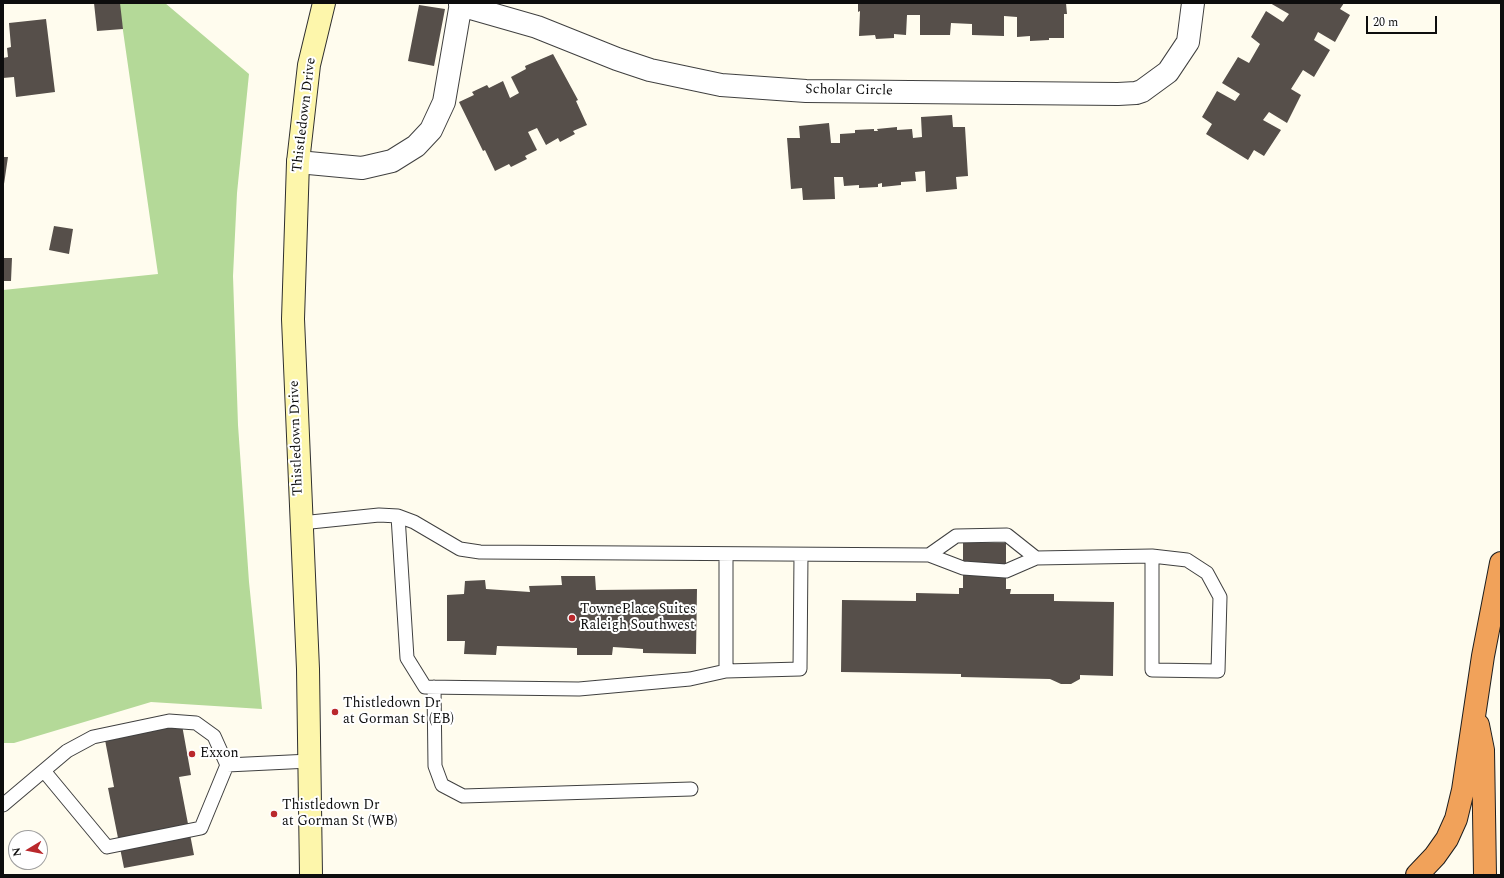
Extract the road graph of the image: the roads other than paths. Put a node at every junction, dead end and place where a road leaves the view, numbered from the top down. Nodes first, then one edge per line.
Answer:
1 (324, 3) edge
2 (1193, 3) edge
3 (460, 4) edge
4 (298, 162) junction
5 (398, 516) junction
6 (301, 523) junction
7 (726, 554) junction
8 (801, 555) junction
9 (929, 556) junction
10 (1152, 556) junction
11 (1036, 558) junction
12 (1501, 562) edge
13 (726, 671) junction
14 (434, 687) junction
15 (1474, 706) junction
16 (310, 761) junction
17 (228, 765) junction
18 (44, 771) junction
19 (691, 789) dead end
20 (3, 806) edge
21 (311, 875) edge
22 (1416, 875) edge
23 (1485, 875) edge

1 - 4 main road, Thistledown Drive
2 - 3 street, Scholar Circle
3 - 4 street
4 - 6 main road, Thistledown Drive
5 - 6 lane
5 - 7 lane
5 - 14 lane
6 - 16 main road, Thistledown Drive
7 - 8 lane
7 - 13 lane
8 - 9 lane
8 - 13 lane
9 - 11 lane
9 - 11 lane
10 - 10 lane
10 - 11 lane
12 - 15 highway
13 - 14 lane
14 - 19 lane
15 - 22 highway
15 - 23 highway
16 - 17 lane
16 - 21 main road, Thistledown Drive
17 - 18 lane
17 - 18 lane
18 - 20 lane

